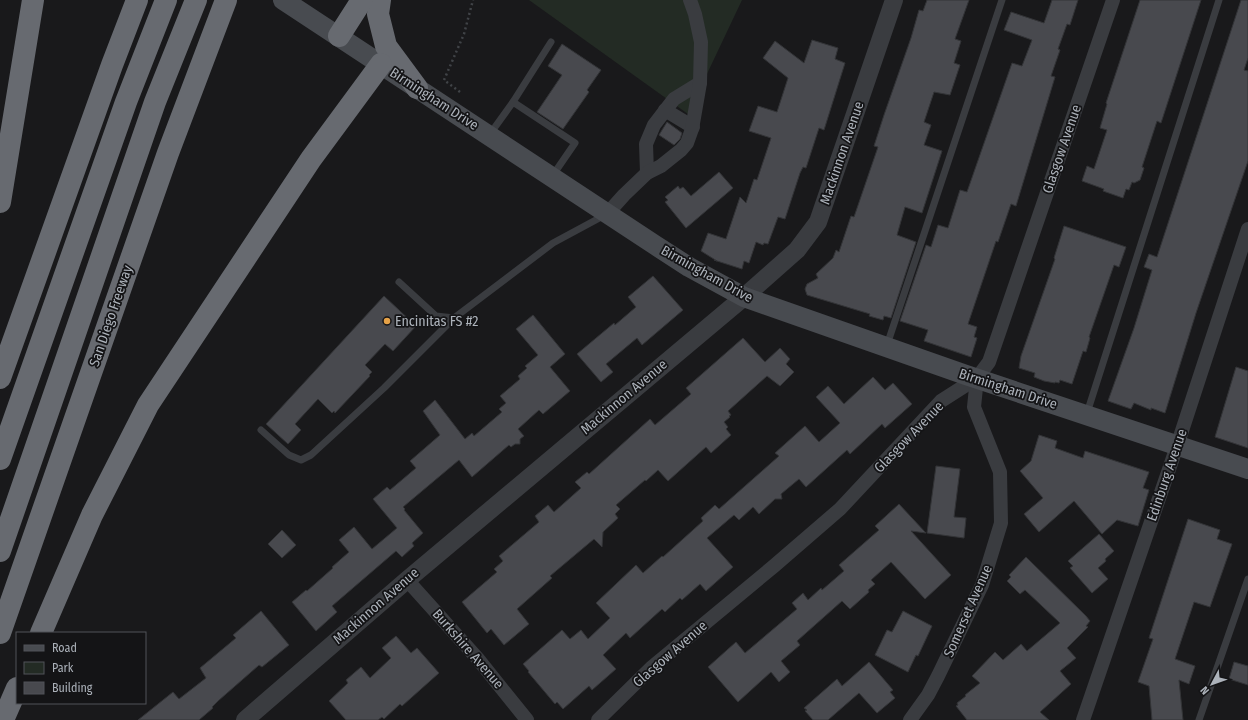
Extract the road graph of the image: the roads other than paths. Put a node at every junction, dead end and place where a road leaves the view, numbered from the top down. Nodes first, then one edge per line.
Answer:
1 (33, 0) edge
2 (137, 0) edge
3 (166, 0) edge
4 (196, 0) edge
5 (226, 0) edge
6 (362, 0) edge
7 (380, 0) edge
8 (690, 0) edge
9 (894, 0) edge
10 (1002, 0) edge
11 (1113, 0) edge
12 (1219, 0) edge
13 (284, 1) edge
14 (339, 36) junction
15 (551, 42) dead end
16 (381, 64) junction
17 (700, 83) junction
18 (417, 88) junction
19 (513, 102) junction
20 (665, 110) junction
21 (693, 127) junction
22 (489, 136) junction
23 (647, 173) junction
24 (551, 177) junction
25 (0, 202) edge
26 (607, 214) junction
27 (1248, 229) edge
28 (399, 282) dead end
29 (744, 297) junction
30 (454, 318) junction
31 (886, 347) junction
32 (0, 378) edge
33 (977, 378) junction
34 (1086, 415) junction
35 (260, 430) dead end
36 (1176, 446) junction
37 (0, 459) edge
38 (1248, 469) edge
39 (0, 552) edge
40 (1248, 579) edge
41 (407, 580) junction
42 (41, 632) edge
43 (0, 633) edge
44 (16, 690) edge
45 (3, 720) edge
46 (245, 720) edge
47 (527, 720) edge
48 (598, 720) edge
49 (910, 720) edge
50 (1083, 720) edge
51 (1200, 720) edge

1 - 25 highway
2 - 32 highway
3 - 37 highway
4 - 39 highway
5 - 43 highway, San Diego Freeway
6 - 14 highway
7 - 18 highway
8 - 17 street
9 - 29 street, Mackinnon Avenue
10 - 31 lane
11 - 33 street, Glasgow Avenue
12 - 34 lane
13 - 14 main road, Birmingham Drive
14 - 16 main road, Birmingham Drive
15 - 19 lane
16 - 18 main road, Birmingham Drive
16 - 42 highway
17 - 20 street
17 - 21 street
18 - 22 main road, Birmingham Drive
19 - 22 lane
19 - 24 lane
20 - 21 street
20 - 23 street
21 - 23 street
22 - 24 main road, Birmingham Drive
23 - 26 street
24 - 26 main road, Birmingham Drive
26 - 29 main road, Birmingham Drive
26 - 30 lane
27 - 36 street, Edinburg Avenue
28 - 30 lane
29 - 31 main road, Birmingham Drive
29 - 41 street, Mackinnon Avenue
30 - 35 lane
31 - 33 main road, Birmingham Drive
33 - 34 main road, Birmingham Drive
33 - 48 street, Glasgow Avenue
33 - 49 street, Somerset Avenue
34 - 36 main road, Birmingham Drive
36 - 38 main road, Birmingham Drive
36 - 50 street, Edinburg Avenue
40 - 51 lane
41 - 46 street, Mackinnon Avenue
41 - 47 street, Burkshire Avenue
44 - 45 highway

